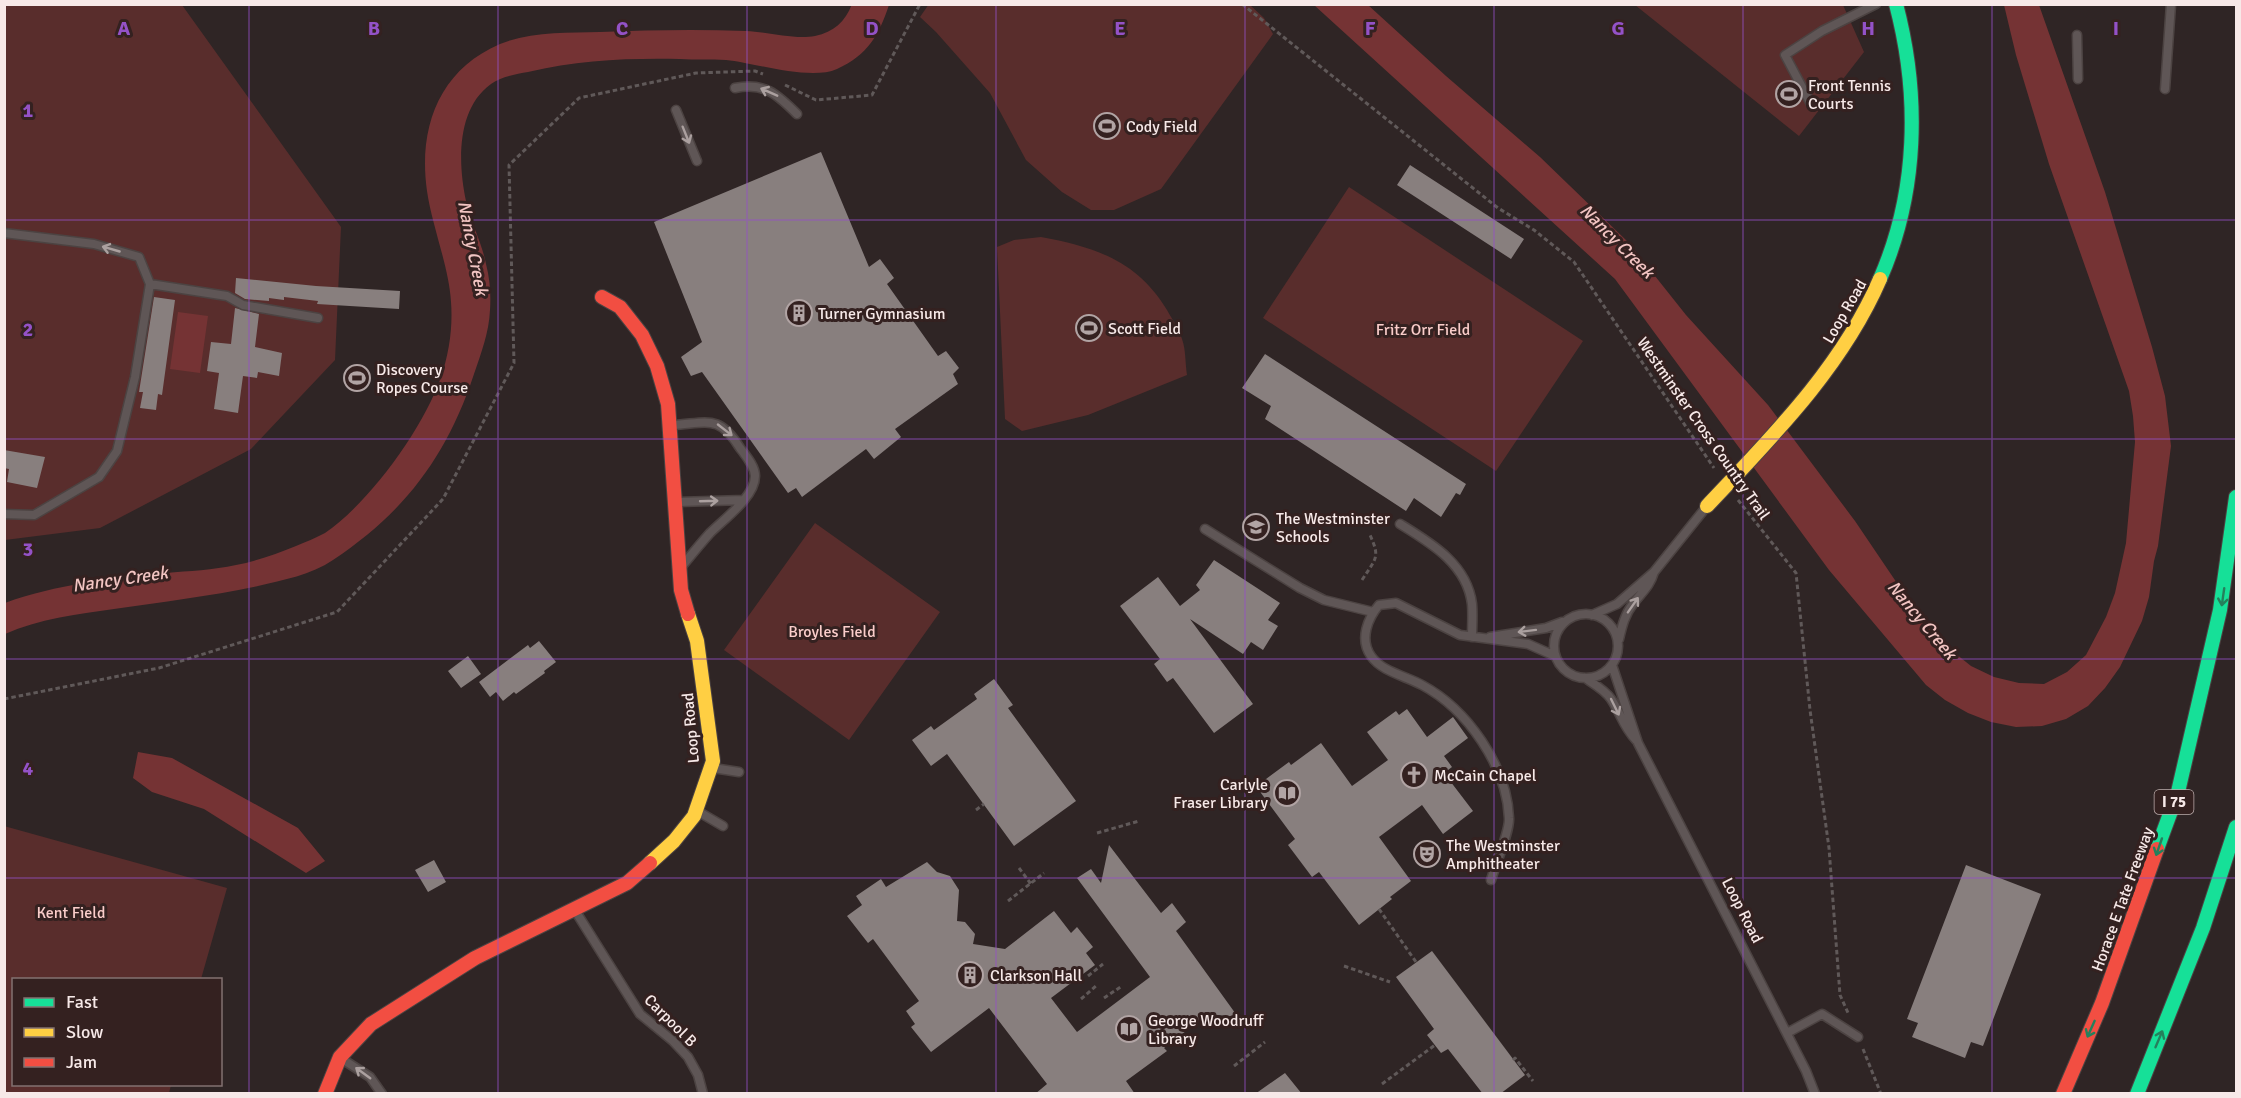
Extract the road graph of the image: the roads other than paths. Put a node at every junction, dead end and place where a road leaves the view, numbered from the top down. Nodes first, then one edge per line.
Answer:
1 (1876, 4) edge
2 (1896, 4) edge
3 (2171, 4) edge
4 (2077, 35) dead end
5 (2078, 79) dead end
6 (735, 88) dead end
7 (2165, 89) dead end
8 (1811, 104) dead end
9 (676, 110) dead end
10 (796, 114) dead end
11 (697, 160) dead end
12 (4, 233) edge
13 (150, 284) junction
14 (602, 297) dead end
15 (318, 318) dead end
16 (669, 425) junction
17 (2236, 497) edge
18 (744, 500) junction
19 (674, 502) junction
20 (1707, 506) joint
21 (4, 514) edge
22 (1400, 524) dead end
23 (1205, 529) dead end
24 (679, 569) junction
25 (1654, 572) junction
26 (1373, 612) junction
27 (1592, 615) junction
28 (1568, 619) junction
29 (1472, 637) junction
30 (1484, 639) junction
31 (1618, 642) junction
32 (1555, 657) junction
33 (1612, 665) junction
34 (1585, 678) junction
35 (1638, 743) junction
36 (711, 768) junction
37 (739, 772) dead end
38 (696, 811) junction
39 (723, 826) dead end
40 (2236, 826) edge
41 (2236, 853) edge
42 (2223, 876) junction
43 (1491, 880) dead end
44 (574, 909) junction
45 (1787, 1034) junction
46 (1858, 1037) road end
47 (340, 1057) junction
48 (325, 1094) edge
49 (382, 1094) edge
50 (703, 1094) edge
51 (1815, 1094) edge
52 (2063, 1094) edge
53 (2137, 1094) edge

1 - 8 lane
2 - 20 main road, Loop Road
3 - 7 lane
4 - 5 lane
10 -> 6 lane
9 -> 11 lane
13 -> 12 lane
13 - 15 lane
13 - 21 lane
14 - 16 main road, Loop Road
16 -> 18 lane
16 - 19 main road, Loop Road
17 -> 52 main road, Horace E Tate Freeway / I 75
19 -> 18 lane
18 - 24 lane
19 - 24 main road, Loop Road
20 - 25 lane, Loop Road
22 - 29 lane
23 - 26 lane
24 - 36 main road, Loop Road
25 - 27 lane, Loop Road
31 -> 25 lane, Loop Road
26 - 29 lane
26 - 43 lane
27 - 28 lane
27 - 31 lane
28 -> 30 lane
28 - 32 lane
29 - 30 lane
30 - 32 lane
31 - 33 lane
32 - 34 lane
33 - 34 lane
33 - 35 lane, Loop Road
34 -> 35 lane, Loop Road
35 - 45 lane, Loop Road
36 - 37 lane
36 - 38 main road, Loop Road
38 - 39 lane
38 - 44 main road, Loop Road
40 - 42 main road
41 - 42 main road
53 -> 42 main road
44 - 47 main road, Loop Road
44 - 50 lane, Carpool B
45 - 46 lane
45 - 51 lane, Loop Road
47 - 48 main road, Loop Road
49 -> 47 lane

